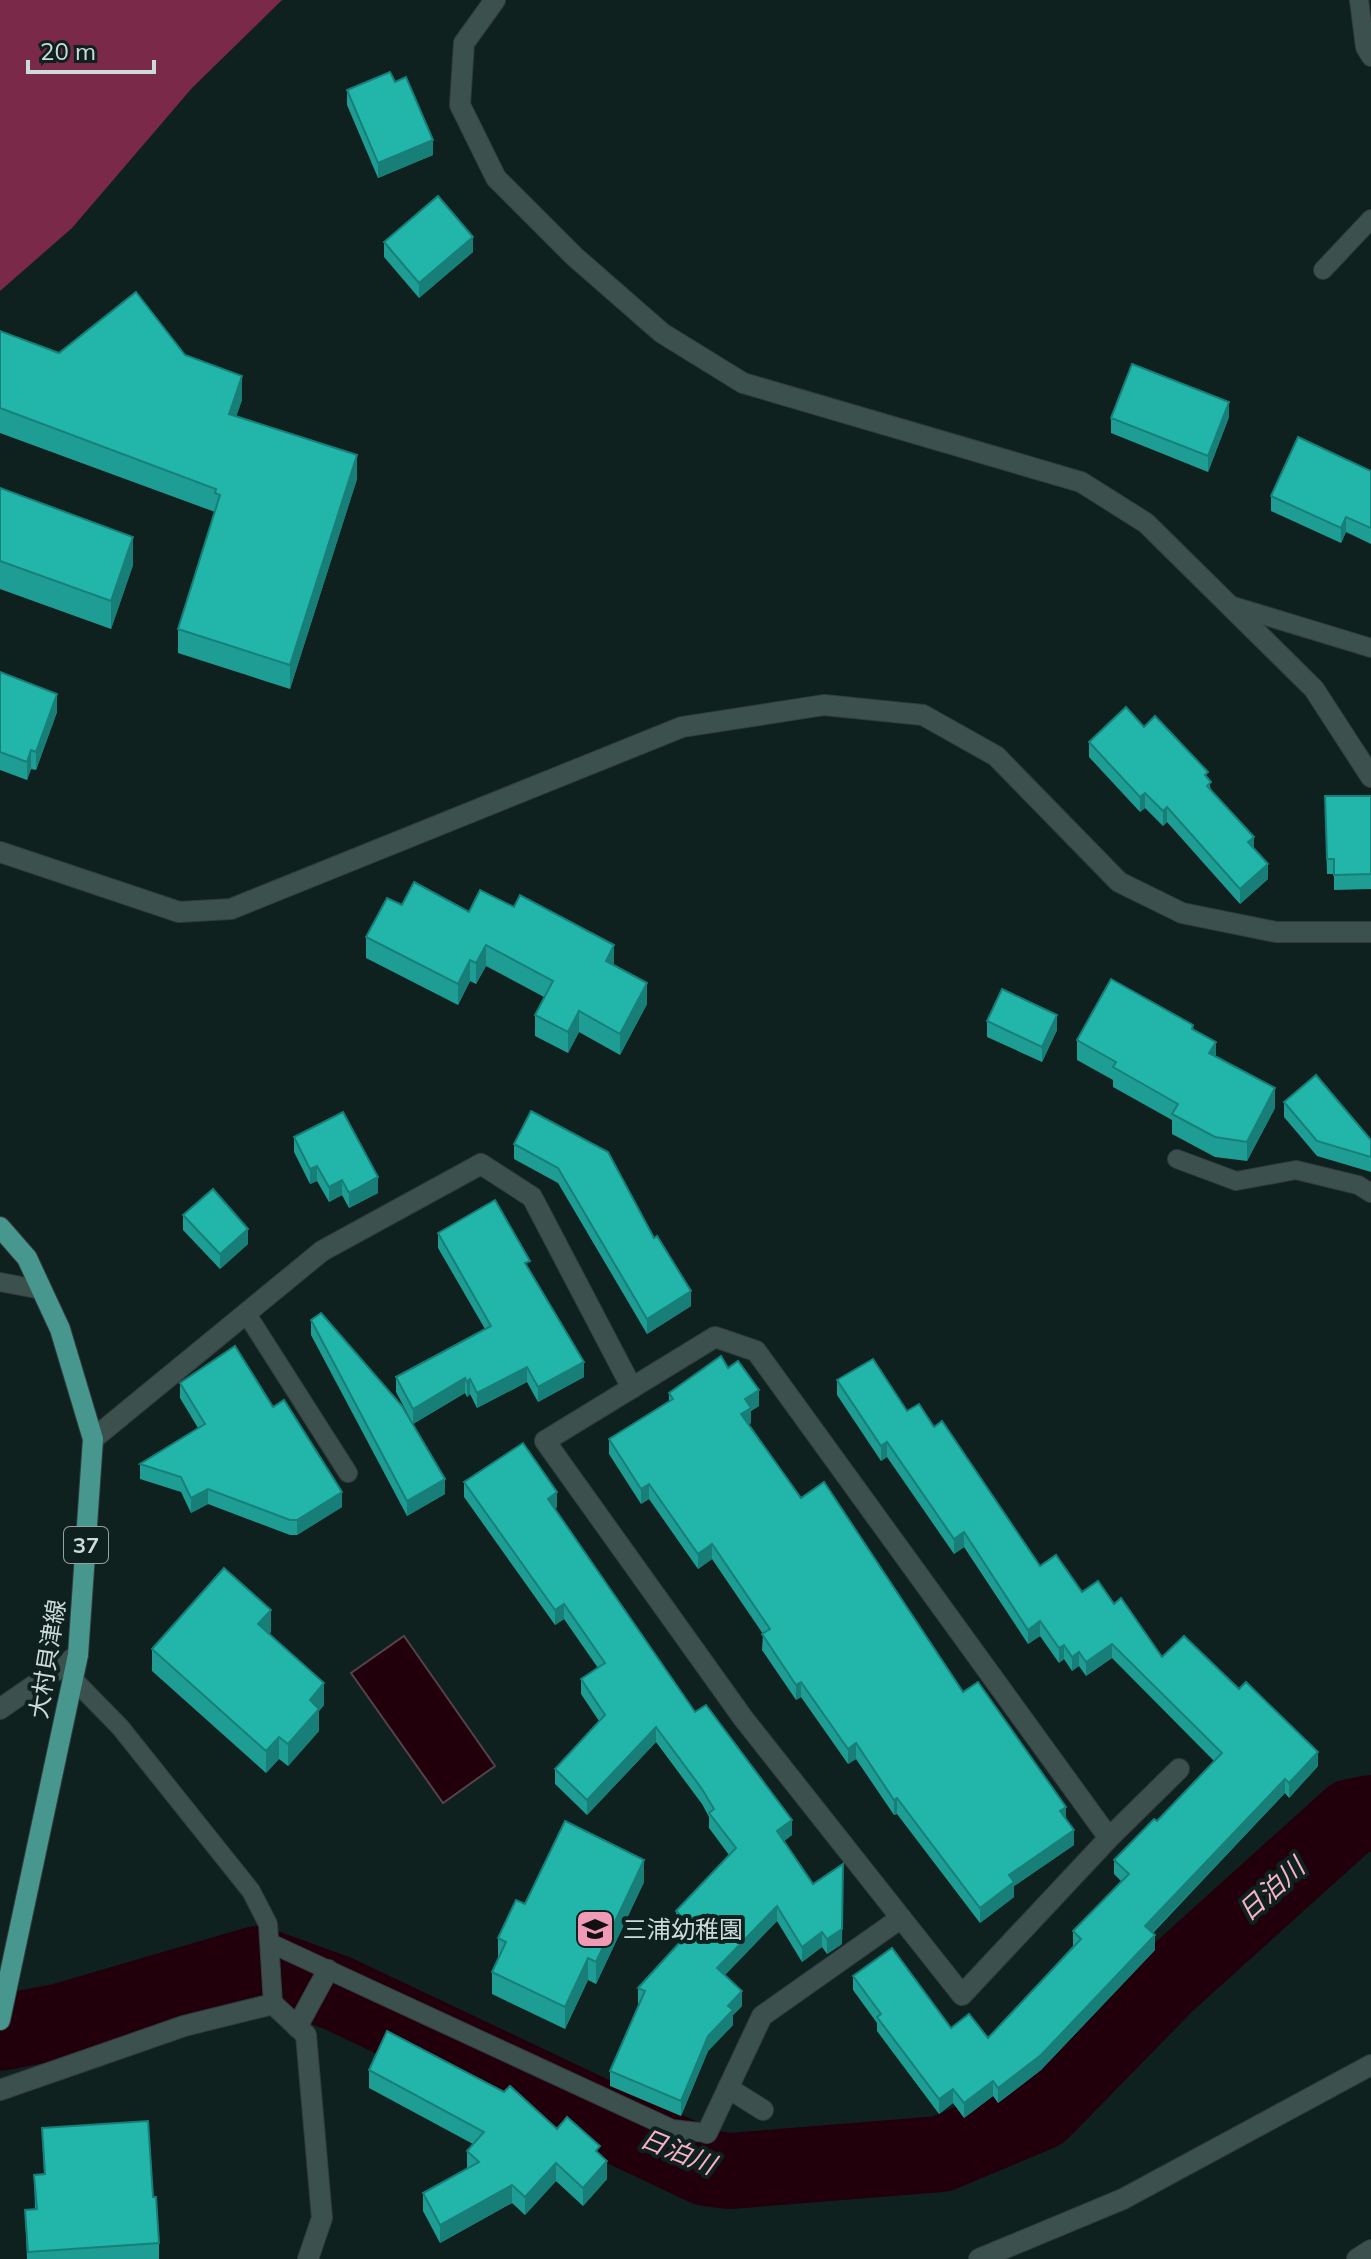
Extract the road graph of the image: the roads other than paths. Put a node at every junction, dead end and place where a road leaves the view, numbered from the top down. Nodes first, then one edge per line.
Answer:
1 (495, 0) edge
2 (1359, 0) edge
3 (1371, 57) edge
4 (1371, 219) edge
5 (1323, 270) dead end
6 (1230, 605) junction
7 (1371, 648) edge
8 (1371, 777) edge
9 (0, 852) edge
10 (1371, 932) edge
11 (1177, 1159) dead end
12 (1371, 1193) edge
13 (0, 1227) edge
14 (0, 1282) edge
15 (42, 1290) junction
16 (246, 1313) junction
17 (632, 1388) junction
18 (93, 1439) junction
19 (348, 1473) dead end
20 (78, 1655) junction
21 (73, 1679) junction
22 (0, 1709) edge
23 (1179, 1769) dead end
24 (1109, 1838) junction
25 (901, 1918) junction
26 (269, 1934) junction
27 (328, 1972) junction
28 (273, 2002) junction
29 (0, 2020) edge
30 (298, 2026) junction
31 (1371, 2065) edge
32 (728, 2088) junction
33 (0, 2090) edge
34 (763, 2110) dead end
35 (707, 2133) joint
36 (1371, 2250) edge
37 (308, 2259) edge
38 (979, 2259) edge
39 (1357, 2259) edge

1 - 6 street
2 - 3 lane
4 - 5 lane
6 - 7 lane
6 - 8 street
9 - 10 street
11 - 12 lane
13 - 15 main road, 大村貝津線 / 37
14 - 15 lane
15 - 18 main road, 大村貝津線 / 37
16 - 17 street
16 - 18 street
16 - 19 lane
17 - 24 street
17 - 25 street
18 - 20 main road, 大村貝津線 / 37
20 - 21 main road, 大村貝津線 / 37
20 - 22 street
21 - 26 lane
21 - 29 main road, 大村貝津線 / 37
23 - 24 street
24 - 25 street
25 - 32 street
26 - 27 lane
26 - 28 lane
27 - 30 street
27 - 35 lane
28 - 30 street
28 - 33 street
30 - 37 street
31 - 38 street
32 - 34 street
32 - 35 street
36 - 39 street

